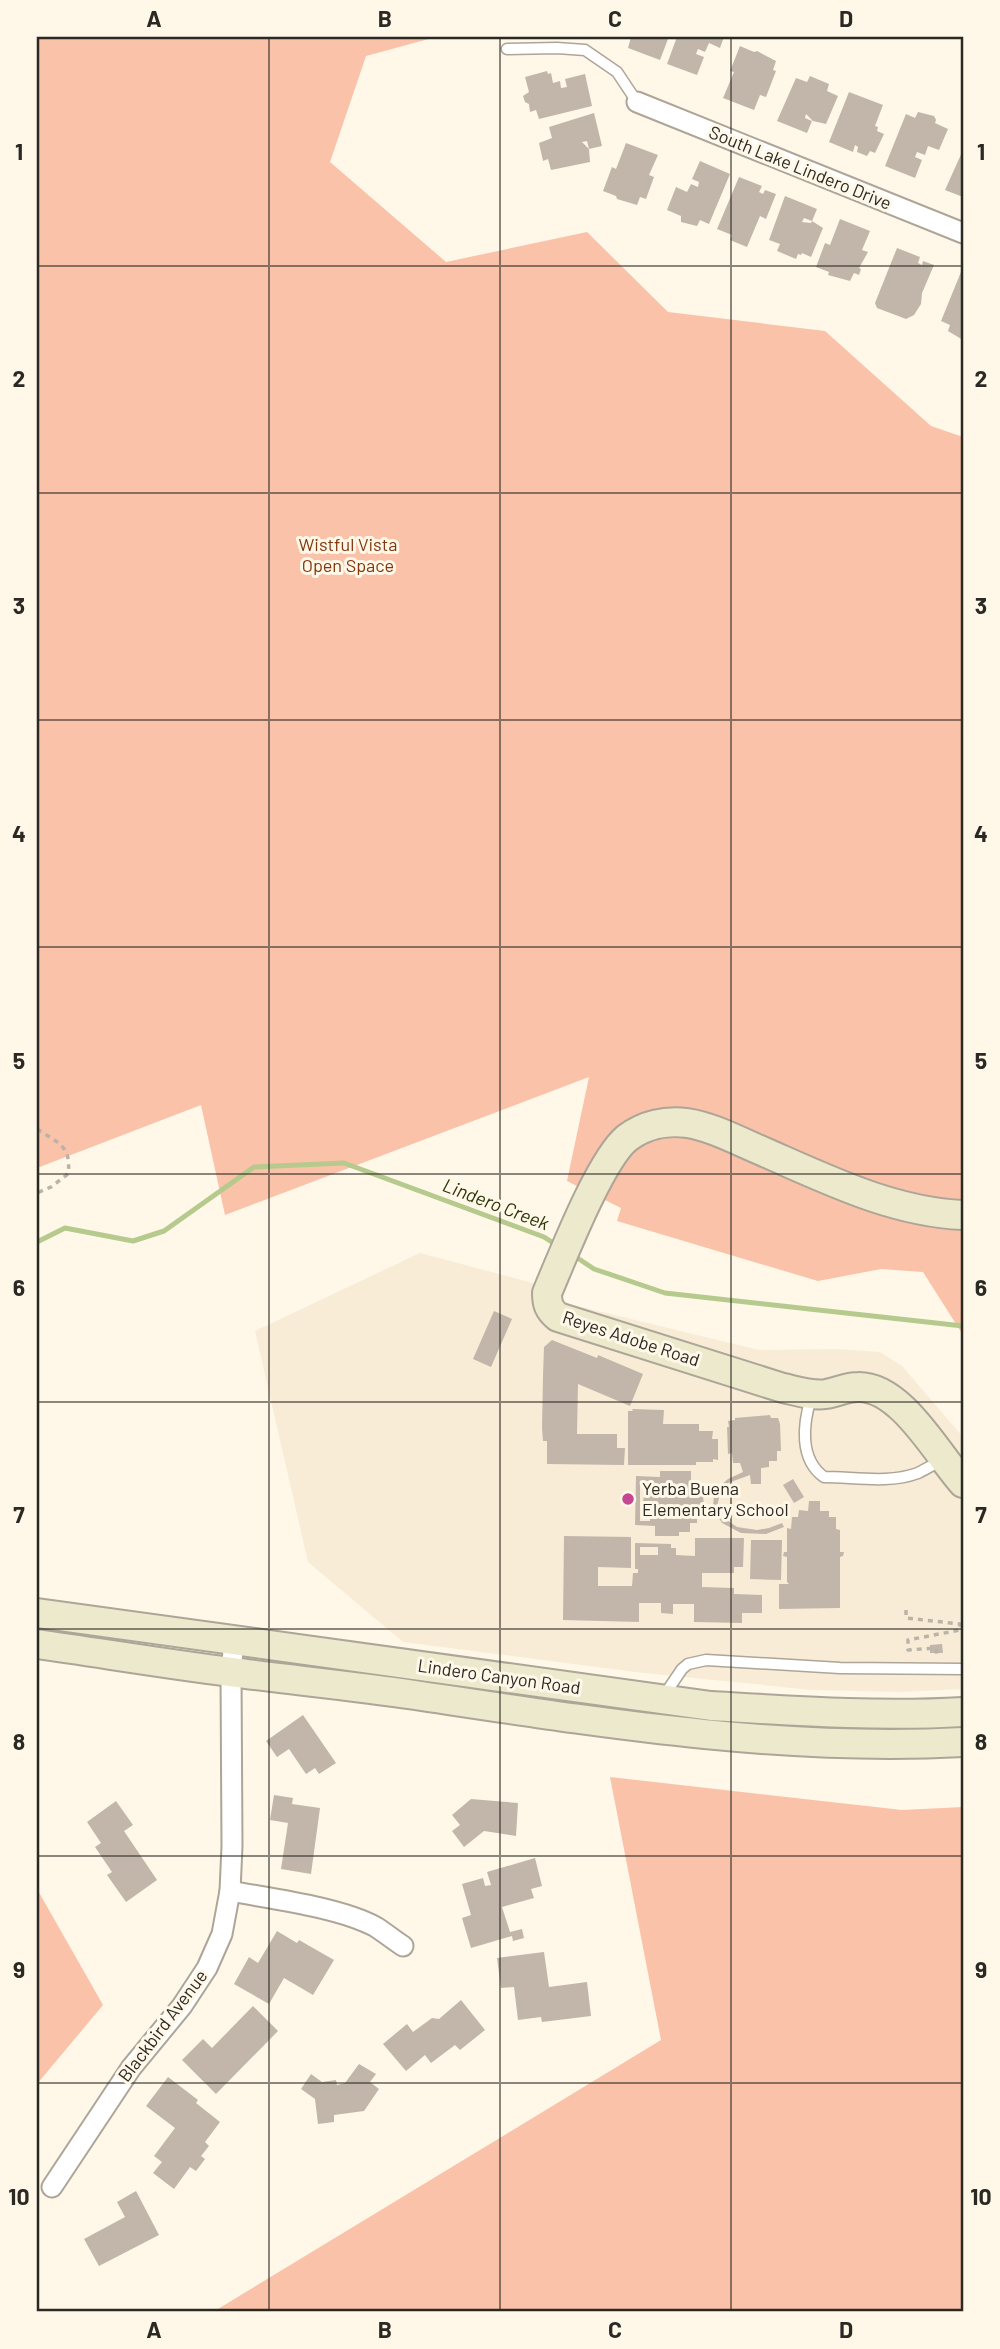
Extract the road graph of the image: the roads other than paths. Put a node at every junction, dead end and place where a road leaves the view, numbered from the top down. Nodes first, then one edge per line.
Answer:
1 (507, 50) dead end
2 (638, 102) joint
3 (963, 233) edge
4 (963, 1214) edge
5 (812, 1394) junction
6 (943, 1460) junction
7 (963, 1483) edge
8 (37, 1613) edge
9 (234, 1640) junction
10 (37, 1644) edge
11 (963, 1670) edge
12 (231, 1672) junction
13 (661, 1699) junction
14 (963, 1712) edge
15 (963, 1742) edge
16 (230, 1891) junction
17 (403, 1946) dead end
18 (52, 2187) dead end

1 - 2 lane
2 - 3 street, South Lake Lindero Drive
4 - 5 main road, Reyes Adobe Road
5 - 6 main road, Reyes Adobe Road
5 - 6 lane
6 - 7 main road, Reyes Adobe Road
8 - 9 main road, Lindero Canyon Road
9 - 12 street, Blackbird Avenue
9 - 13 main road, Lindero Canyon Road
10 - 12 main road, Lindero Canyon Road
11 - 13 lane
12 - 15 main road, Lindero Canyon Road
12 - 16 street, Blackbird Avenue
13 - 14 main road, Lindero Canyon Road
16 - 17 street
16 - 18 street, Blackbird Avenue

